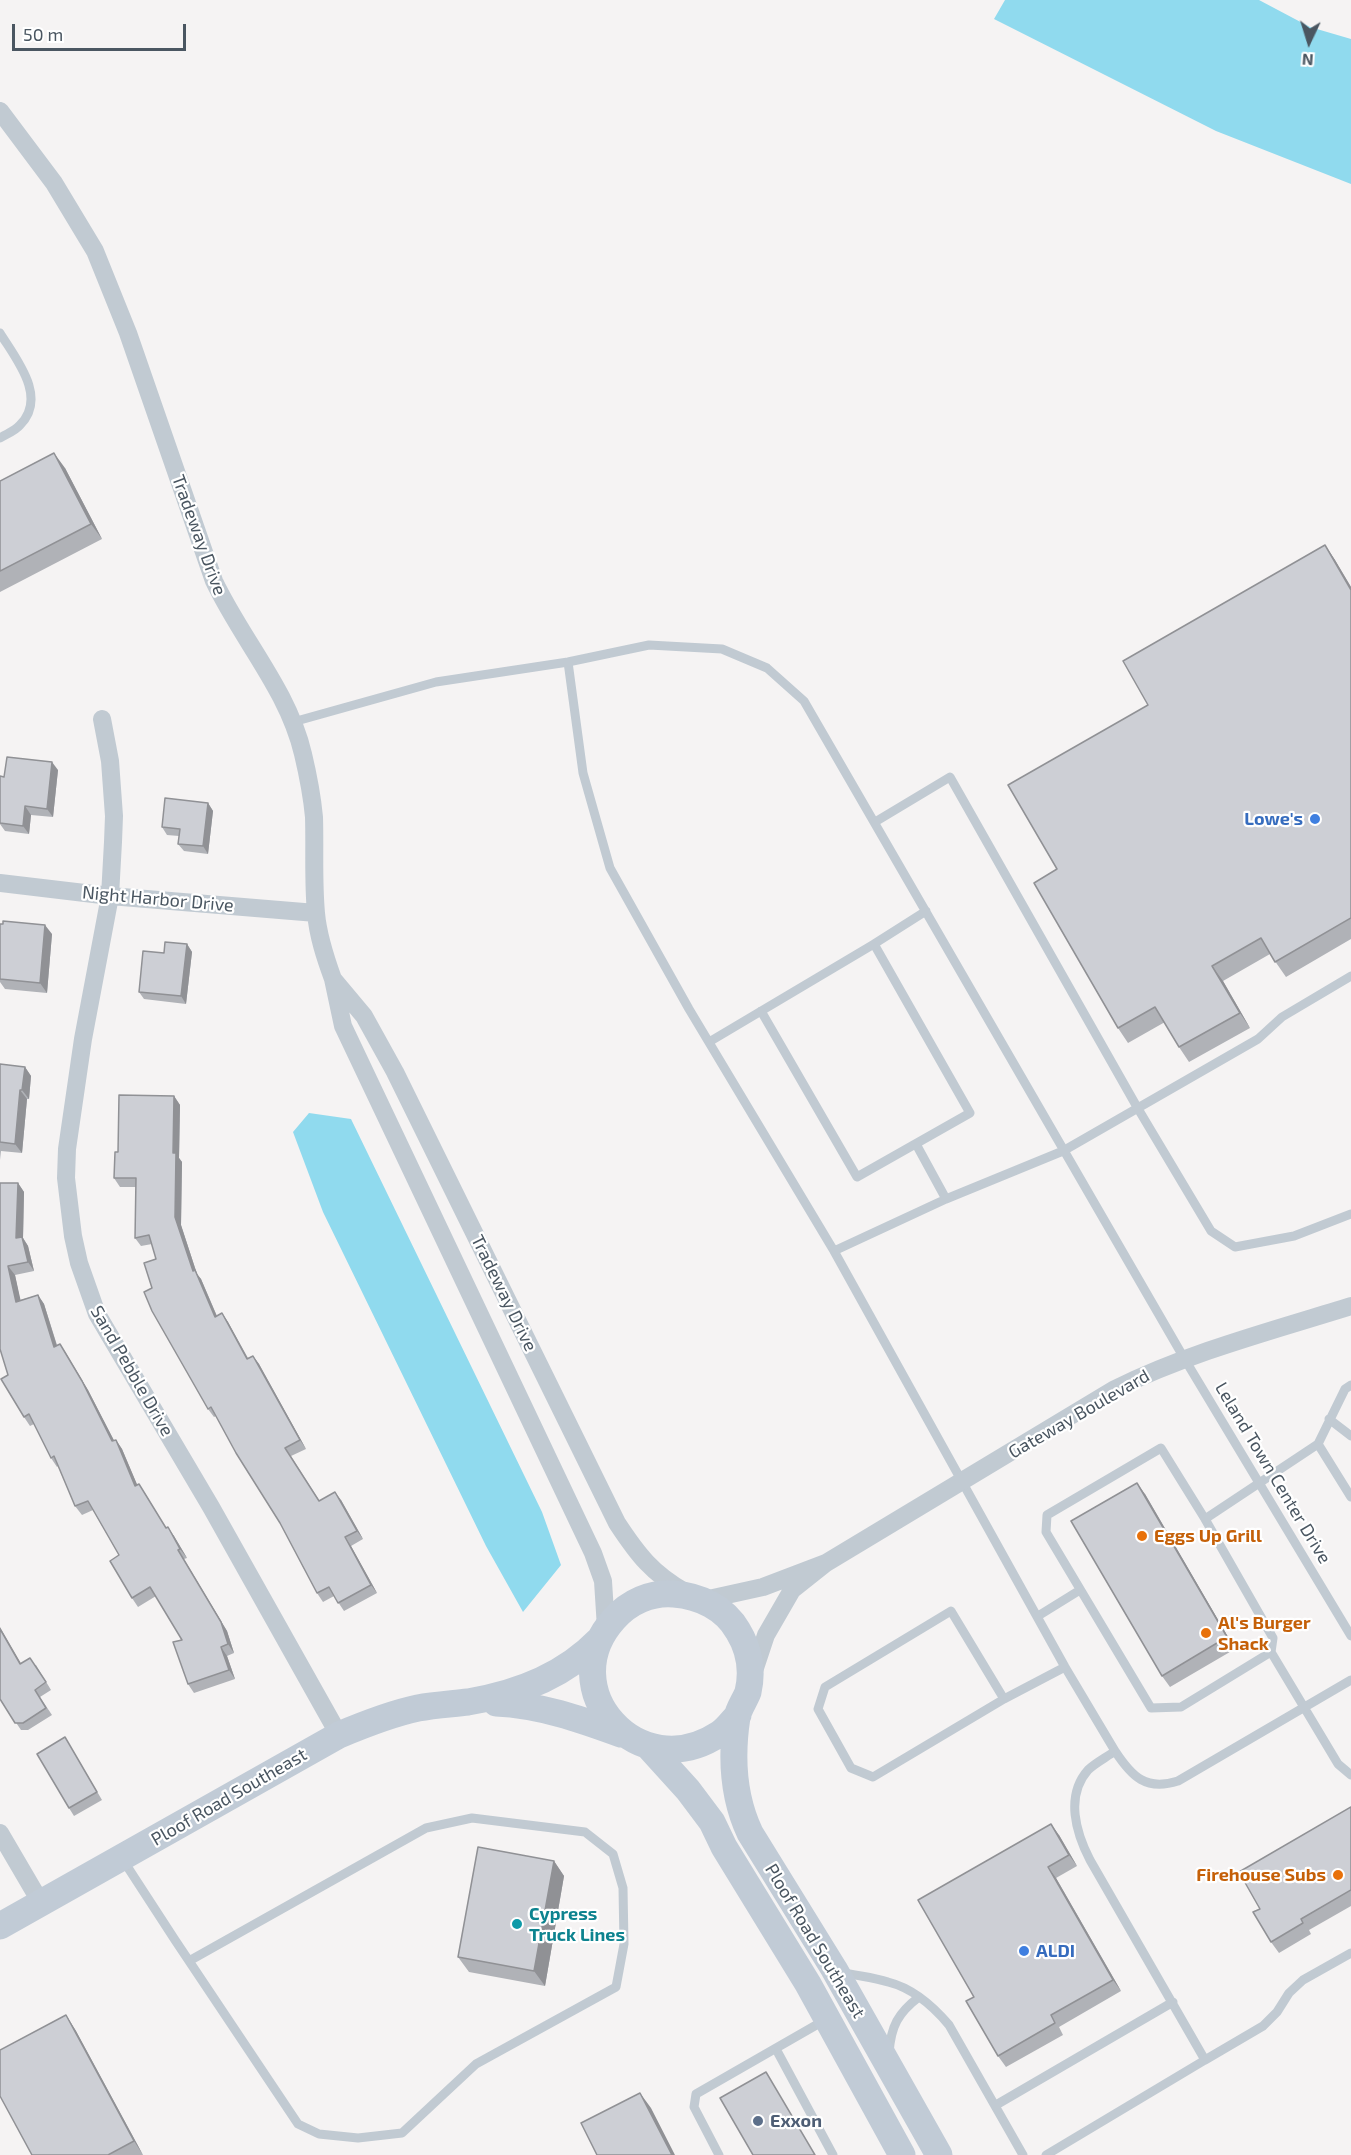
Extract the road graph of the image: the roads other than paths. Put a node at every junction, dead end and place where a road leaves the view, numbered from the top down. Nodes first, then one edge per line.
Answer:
1 (0, 111) edge
2 (0, 333) edge
3 (0, 438) edge
4 (568, 662) junction
5 (102, 719) dead end
6 (293, 722) junction
7 (875, 822) junction
8 (0, 882) edge
9 (110, 896) junction
10 (926, 911) junction
11 (316, 913) junction
12 (874, 944) junction
13 (1351, 976) edge
14 (333, 979) junction
15 (761, 1011) junction
16 (709, 1042) junction
17 (1137, 1107) junction
18 (916, 1144) junction
19 (1064, 1150) junction
20 (946, 1199) junction
21 (1351, 1214) edge
22 (834, 1251) junction
23 (1351, 1306) edge
24 (1184, 1358) junction
25 (1351, 1385) edge
26 (1329, 1419) junction
27 (1351, 1436) edge
28 (1318, 1444) junction
29 (962, 1482) junction
30 (1260, 1484) junction
31 (1351, 1497) edge
32 (1205, 1519) junction
33 (826, 1563) junction
34 (1080, 1590) junction
35 (697, 1597) junction
36 (1038, 1617) junction
37 (602, 1634) junction
38 (1351, 1636) edge
39 (1270, 1652) junction
40 (1065, 1667) junction
41 (1351, 1680) edge
42 (1004, 1699) junction
43 (471, 1701) junction
44 (742, 1704) junction
45 (1305, 1707) junction
46 (339, 1735) junction
47 (637, 1741) junction
48 (1115, 1751) junction
49 (1351, 1775) edge
50 (0, 1833) edge
51 (122, 1858) junction
52 (41, 1903) junction
53 (0, 1926) edge
54 (1351, 1953) edge
55 (189, 1961) junction
56 (834, 1970) junction
57 (920, 1997) junction
58 (1173, 2002) junction
59 (827, 2019) junction
60 (776, 2049) junction
61 (1205, 2060) junction
62 (889, 2070) junction
63 (996, 2105) junction
64 (719, 2155) edge
65 (832, 2155) edge
66 (902, 2155) edge
67 (939, 2155) edge
68 (1023, 2155) edge
69 (1046, 2155) edge

1 - 6 street, Tradeway Drive
2 - 3 lane
4 - 6 lane, Leland Town Center Drive
4 - 7 lane, Leland Town Center Drive
4 - 16 lane
5 - 9 street, Sand Pebble Drive
6 - 11 street, Tradeway Drive
7 - 10 lane, Leland Town Center Drive
7 - 17 lane
8 - 9 street, Night Harbor Drive
9 - 11 street, Night Harbor Drive
9 - 46 street, Sand Pebble Drive
10 - 12 lane
10 - 19 lane, Leland Town Center Drive
11 - 14 street, Tradeway Drive
12 - 15 lane
12 - 18 lane
13 - 17 lane
14 - 35 street, Tradeway Drive
14 - 37 street, Tradeway Drive
15 - 16 lane
15 - 18 lane
16 - 22 lane
17 - 19 lane
17 - 21 lane
18 - 20 lane
19 - 20 lane
19 - 24 lane, Leland Town Center Drive
20 - 22 lane
22 - 29 lane
23 - 24 street, Gateway Boulevard
24 - 29 street, Gateway Boulevard
24 - 30 lane, Leland Town Center Drive
25 - 26 lane
26 - 27 lane
26 - 28 lane
28 - 30 lane
28 - 31 lane
29 - 33 street, Gateway Boulevard
29 - 36 lane
30 - 32 lane
30 - 38 lane, Leland Town Center Drive
32 - 34 lane
32 - 39 lane
33 - 35 street
33 - 44 street
34 - 36 lane
34 - 39 lane
35 - 37 street
35 - 44 street
36 - 40 lane
37 - 43 street, Ploof Road Southeast
37 - 47 street
39 - 45 lane
40 - 42 lane
40 - 48 lane
41 - 45 lane
42 - 42 lane
43 - 46 street, Ploof Road Southeast
43 - 47 street, Ploof Road Southeast
44 - 47 street
44 - 56 street, Ploof Road Southeast
45 - 48 lane
45 - 49 lane
46 - 51 street, Ploof Road Southeast
47 - 59 street, Ploof Road Southeast
48 - 58 lane
50 - 52 street
51 - 52 street, Ploof Road Southeast
51 - 55 lane
52 - 53 street, Ploof Road Southeast
54 - 61 lane
55 - 55 lane
56 - 57 lane
56 - 62 street, Ploof Road Southeast
57 - 62 lane
57 - 63 lane
58 - 61 lane
58 - 63 lane
59 - 60 lane
59 - 66 street, Ploof Road Southeast
60 - 64 lane
60 - 65 lane
61 - 69 lane
62 - 67 street, Ploof Road Southeast
63 - 68 lane

